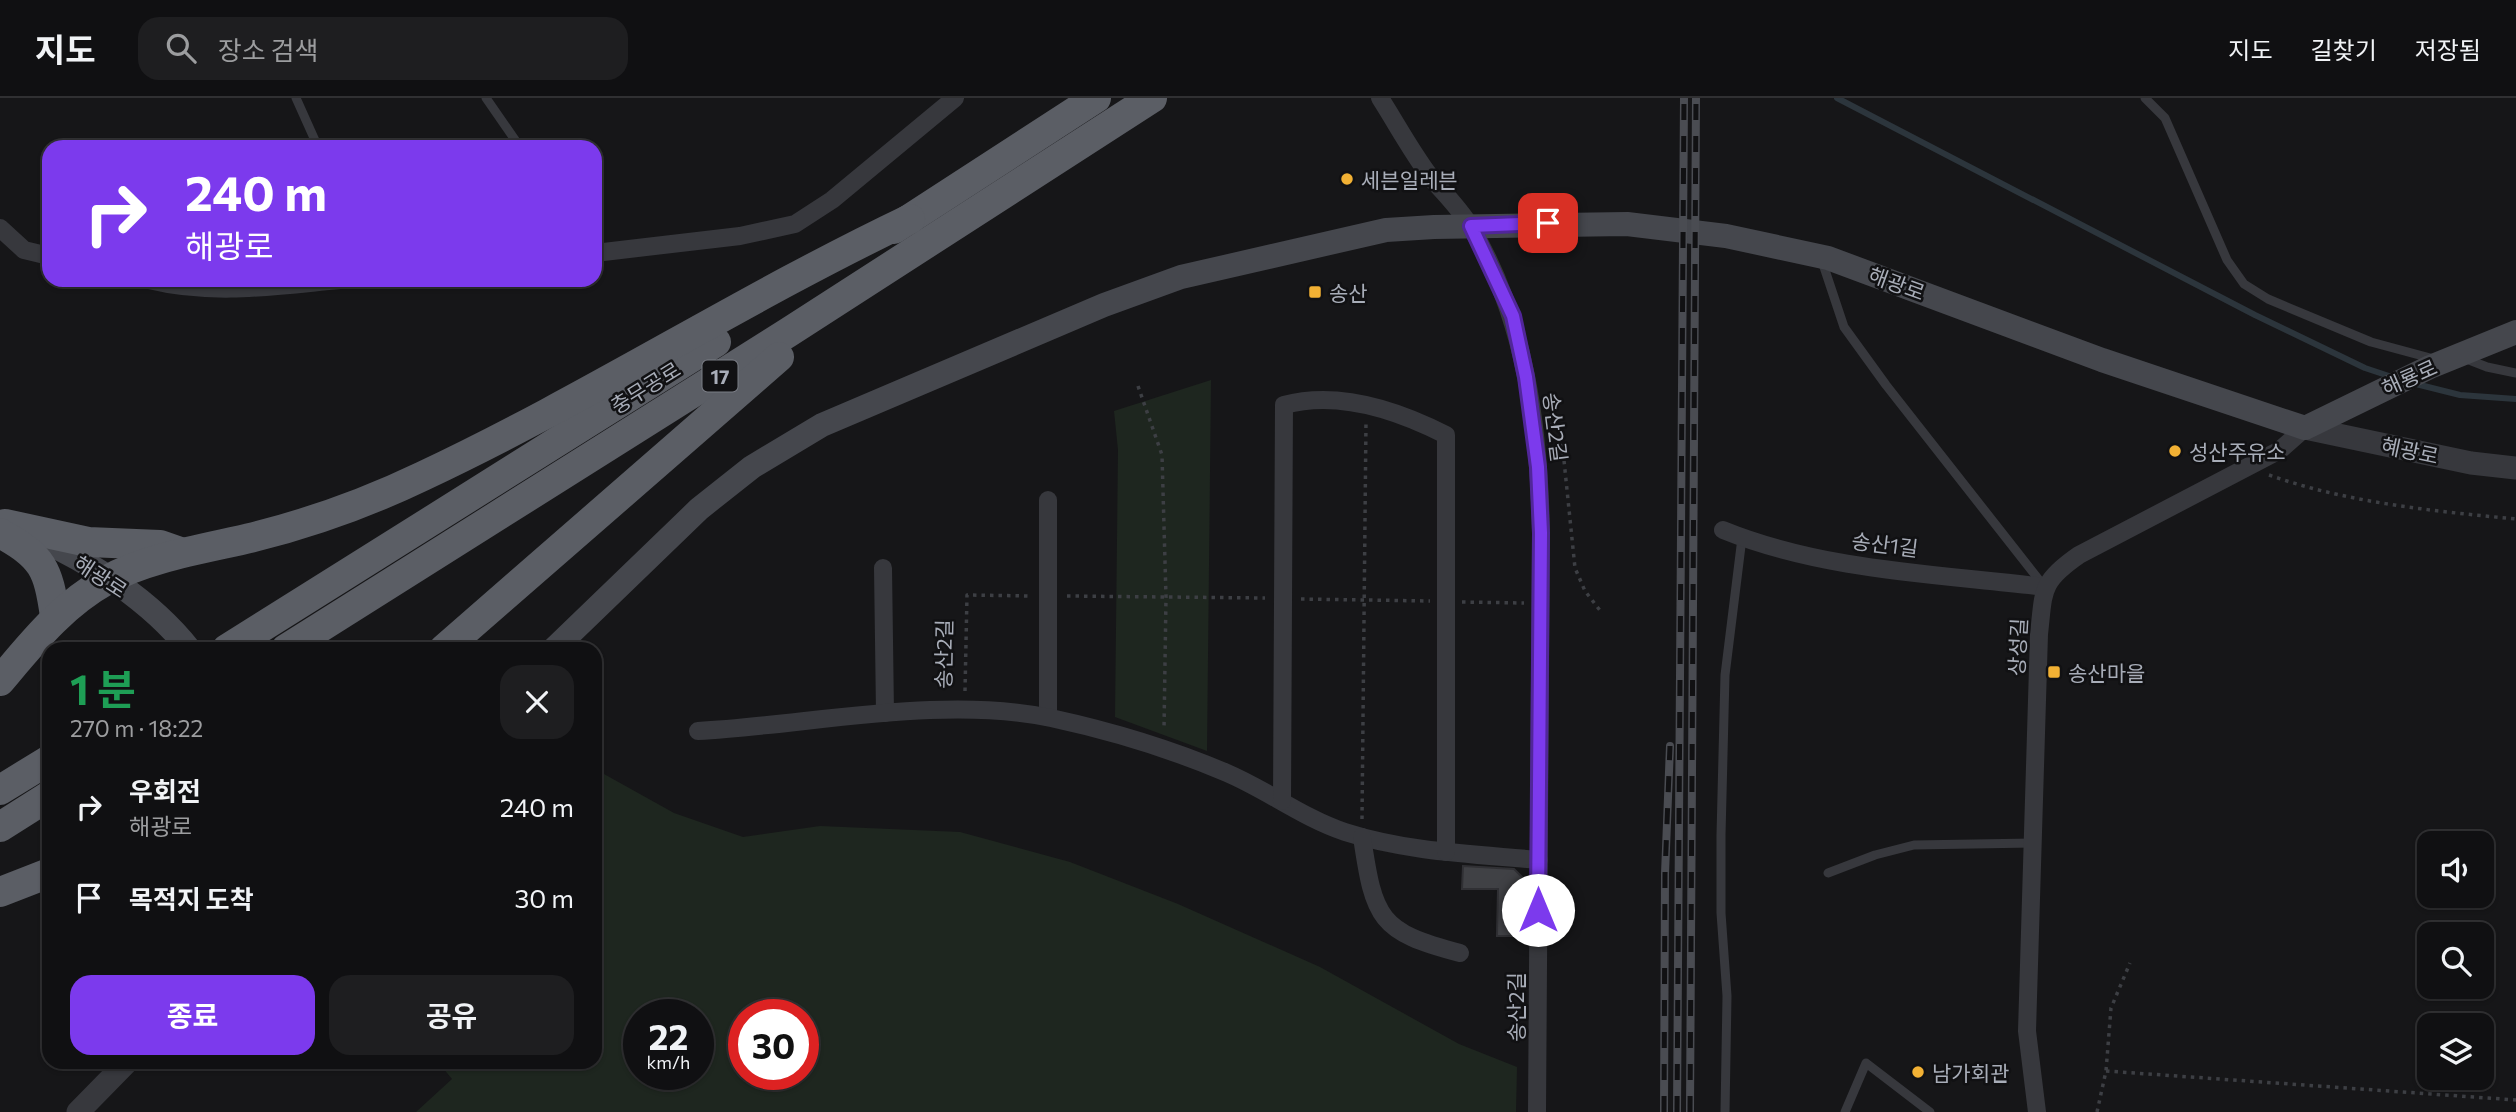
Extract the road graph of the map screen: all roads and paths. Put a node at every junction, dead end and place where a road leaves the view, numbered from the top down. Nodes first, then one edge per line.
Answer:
1 (296, 98) edge
2 (486, 98) edge
3 (955, 98) edge
4 (1096, 98) edge
5 (1152, 98) edge
6 (1163, 98) edge
7 (1380, 98) edge
8 (2149, 100) edge
9 (315, 140) edge
10 (515, 140) edge
11 (910, 219) junction
12 (1471, 226) junction
13 (0, 228) edge
14 (602, 252) edge
15 (42, 254) edge
16 (1821, 256) junction
17 (179, 287) edge
18 (257, 287) edge
19 (2516, 332) edge
20 (2444, 361) junction
21 (2516, 373) edge
22 (1138, 386) dead end
23 (1366, 405) junction
24 (1532, 411) junction
25 (2305, 428) junction
26 (2247, 467) junction
27 (2516, 468) edge
28 (1048, 500) dead end
29 (2516, 519) edge
30 (2, 527) edge
31 (1723, 530) dead end
32 (1742, 538) junction
33 (183, 553) junction
34 (883, 568) dead end
35 (108, 579) junction
36 (2045, 587) junction
37 (1048, 596) junction
38 (1167, 597) junction
39 (1282, 598) junction
40 (1362, 600) junction
41 (1446, 601) junction
42 (1541, 603) junction
43 (1602, 613) dead end
44 (55, 616) junction
45 (182, 642) edge
46 (238, 642) edge
47 (297, 642) edge
48 (452, 642) edge
49 (561, 642) edge
50 (0, 681) edge
51 (964, 711) junction
52 (885, 713) junction
53 (1048, 717) junction
54 (698, 731) dead end
55 (1163, 749) junction
56 (42, 764) edge
57 (0, 790) edge
58 (42, 800) edge
59 (1282, 801) junction
60 (0, 827) edge
61 (1362, 837) junction
62 (2033, 843) junction
63 (1446, 852) junction
64 (1539, 860) junction
65 (1828, 873) dead end
66 (42, 876) edge
67 (0, 892) edge
68 (1460, 953) dead end
69 (2130, 963) dead end
70 (120, 1069) edge
71 (2106, 1071) junction
72 (2516, 1100) edge
73 (78, 1112) edge
74 (1537, 1112) edge
75 (1725, 1112) edge
76 (1845, 1112) edge
77 (1930, 1112) edge
78 (2037, 1112) edge
79 (2097, 1112) edge

1 - 9 lane
2 - 10 lane
3 - 14 street
4 - 11 highway, 충무공로 / 17
5 - 47 highway, 충무공로 / 17
6 - 48 highway
7 - 12 street, 송산2길
8 - 20 lane
11 - 33 highway
11 - 46 highway, 충무공로 / 17
12 - 16 main road, 해광로
12 - 24 street, 송산2길
12 - 49 main road, 해광로
13 - 15 street
16 - 25 main road, 해광로
16 - 36 lane
17 - 18 street
19 - 20 main road, 해룡로
20 - 21 lane
20 - 25 main road, 해룡로
22 - 38 path
23 - 39 street
23 - 40 path
23 - 41 street
24 - 42 street, 송산2길
24 - 43 path
25 - 26 street
25 - 27 street, 혜광로
26 - 29 path
26 - 36 street
28 - 37 street
30 - 33 highway
30 - 35 main road, 해광로
30 - 44 highway
31 - 32 street, 송산1길
32 - 36 street, 송산1길
32 - 75 lane
33 - 35 highway
34 - 52 street
35 - 44 highway
35 - 45 main road, 해광로
36 - 62 street, 상성길
37 - 38 path, 송산2길
37 - 51 path, 송산2길
37 - 53 street
38 - 39 path, 송산2길
38 - 55 path
39 - 40 path, 송산2길
39 - 59 street
40 - 41 path, 송산2길
40 - 61 path
41 - 42 path, 송산2길
41 - 63 street
42 - 64 street, 송산2길
44 - 50 highway
51 - 52 street, 송산2길
51 - 53 street, 송산2길
52 - 54 street, 송산2길
53 - 55 street, 송산2길
55 - 59 street, 송산2길
56 - 57 highway
58 - 60 highway
59 - 61 street, 송산2길
61 - 63 street, 송산2길
61 - 68 street
62 - 65 lane
62 - 78 street, 상성길
63 - 64 street, 송산2길
64 - 74 street, 송산2길
66 - 67 highway
69 - 71 path
70 - 73 street
71 - 72 path
71 - 79 path
76 - 77 lane

